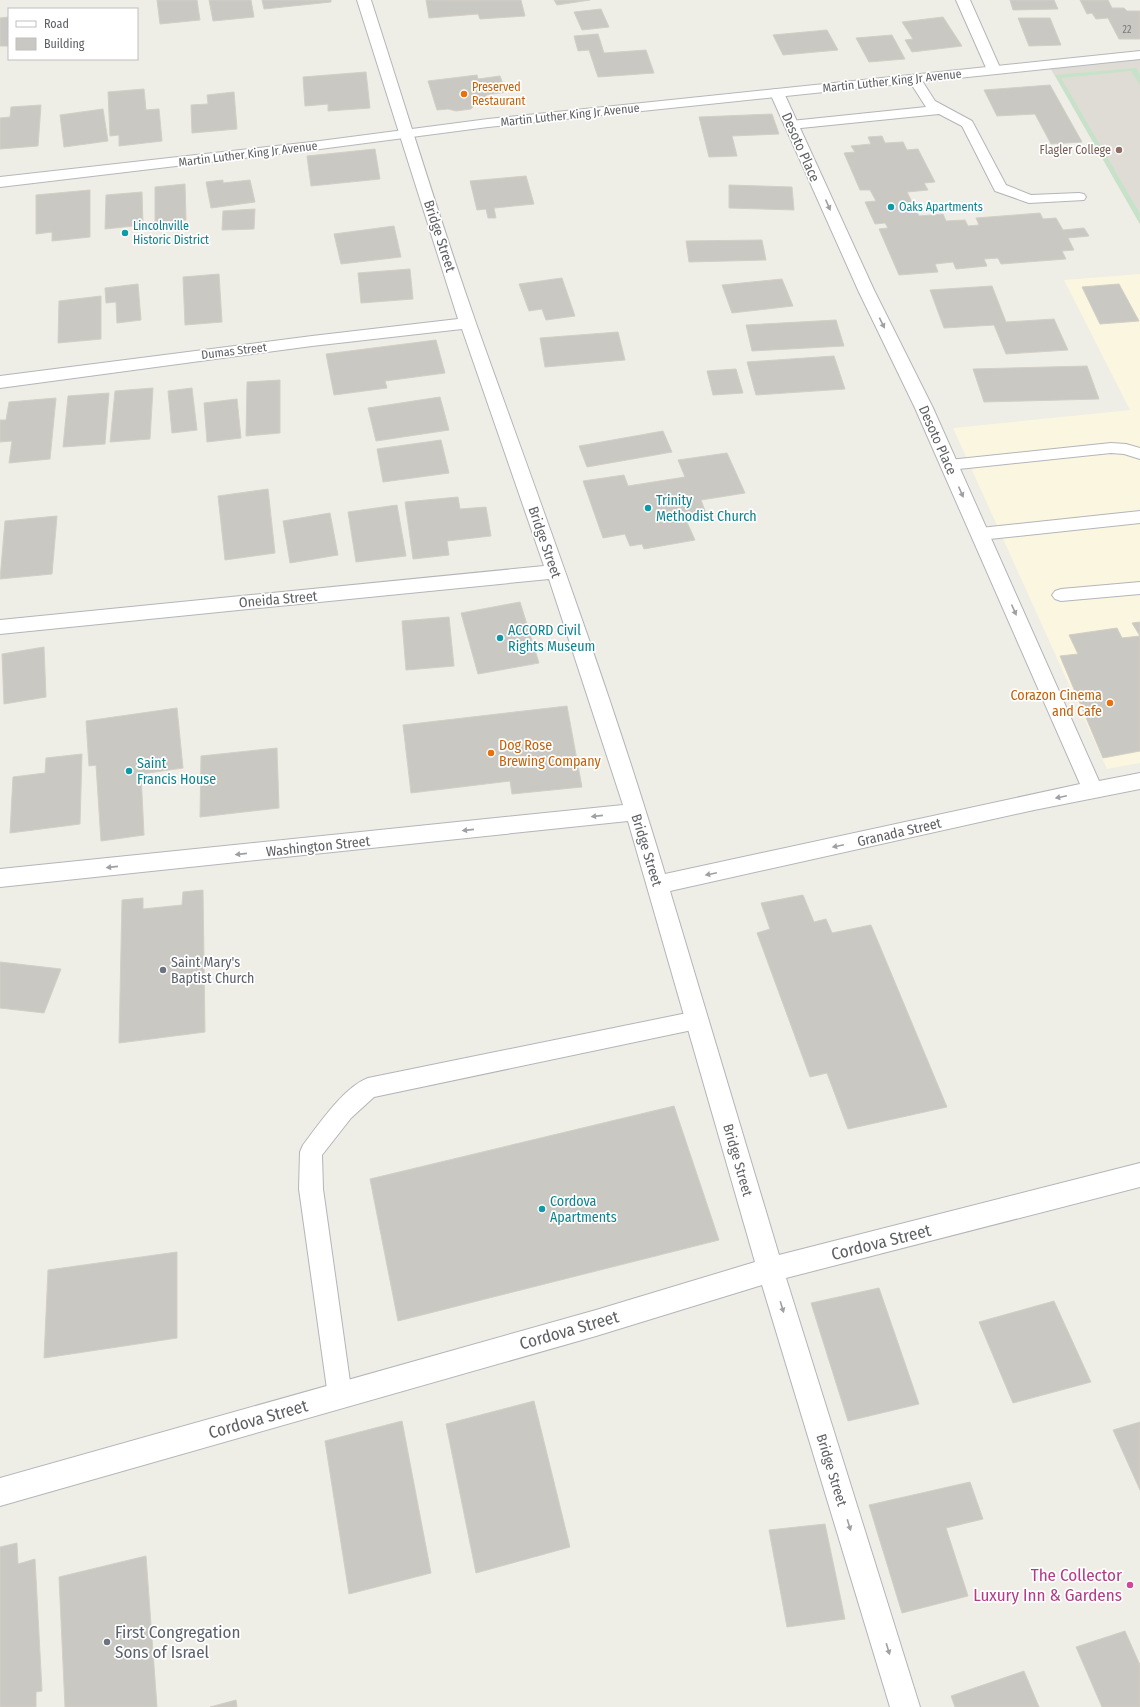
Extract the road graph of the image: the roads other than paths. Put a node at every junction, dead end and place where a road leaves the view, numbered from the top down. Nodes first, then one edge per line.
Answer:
1 (364, 0) edge
2 (963, 0) edge
3 (1140, 55) edge
4 (994, 70) junction
5 (914, 79) junction
6 (777, 93) junction
7 (939, 110) junction
8 (791, 125) junction
9 (408, 134) junction
10 (0, 182) edge
11 (1079, 197) dead end
12 (468, 323) junction
13 (0, 382) edge
14 (1140, 454) edge
15 (949, 465) junction
16 (1140, 517) edge
17 (980, 534) junction
18 (556, 572) junction
19 (1140, 588) edge
20 (1061, 595) dead end
21 (0, 627) edge
22 (1140, 781) edge
23 (1093, 790) junction
24 (636, 812) junction
25 (0, 878) edge
26 (658, 885) junction
27 (697, 1020) junction
28 (1138, 1180) edge
29 (770, 1270) junction
30 (340, 1396) junction
31 (0, 1492) edge
32 (906, 1707) edge

1 - 9 street, Bridge Street
2 - 4 street
3 - 4 street, Martin Luther King Jr Avenue
4 - 5 street, Martin Luther King Jr Avenue
5 - 6 street, Martin Luther King Jr Avenue
5 - 7 lane
6 - 8 street, Desoto Place
6 - 9 street, Martin Luther King Jr Avenue
7 - 8 lane
7 - 11 lane
8 -> 15 street, Desoto Place
9 - 10 street, Martin Luther King Jr Avenue
9 - 12 street, Bridge Street
12 - 13 street, Dumas Street
12 - 18 street, Bridge Street
14 - 15 lane
15 -> 17 street, Desoto Place
16 - 17 lane
17 -> 23 street, Desoto Place
18 - 21 street, Oneida Street
18 - 24 street, Bridge Street
19 - 20 lane
22 - 23 street, Granada Street
23 -> 26 street, Granada Street
24 -> 25 street, Washington Street
24 - 26 street, Bridge Street
26 - 27 street, Bridge Street
27 - 29 street, Bridge Street
27 - 30 lane
28 - 29 street, Cordova Street
29 - 30 street, Cordova Street
29 -> 32 street, Bridge Street
30 - 31 street, Cordova Street

